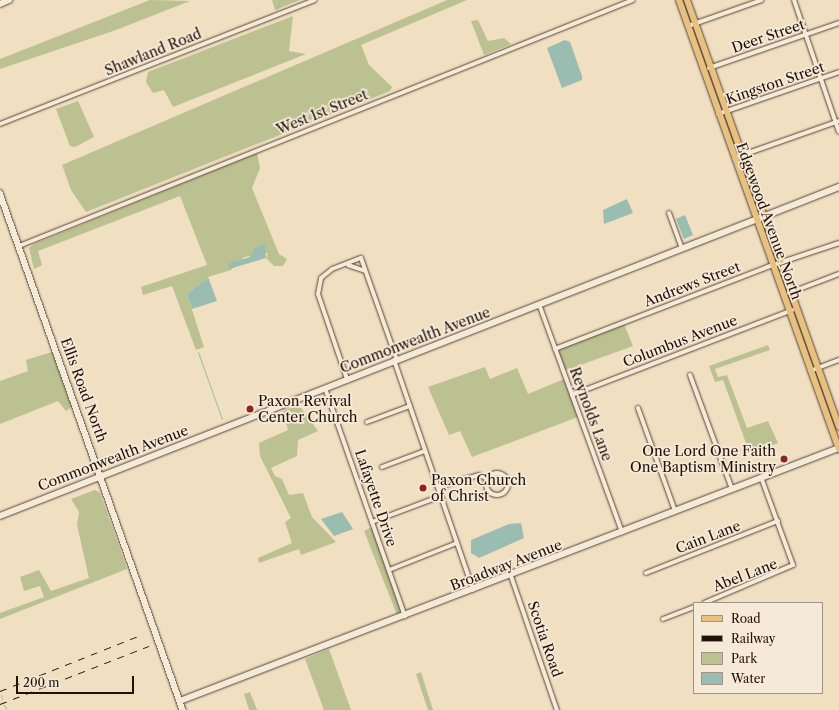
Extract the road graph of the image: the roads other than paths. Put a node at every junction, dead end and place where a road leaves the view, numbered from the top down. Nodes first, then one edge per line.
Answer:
1 (9, 0) edge
2 (314, 0) edge
3 (633, 0) edge
4 (679, 0) edge
5 (687, 0) edge
6 (762, 0) edge
7 (794, 0) edge
8 (0, 4) edge
9 (695, 23) junction
10 (839, 23) edge
11 (688, 26) junction
12 (806, 35) junction
13 (710, 68) junction
14 (703, 70) junction
15 (839, 72) edge
16 (821, 79) junction
17 (726, 111) junction
18 (718, 114) junction
19 (837, 122) edge
20 (0, 124) edge
21 (839, 132) edge
22 (742, 156) junction
23 (734, 158) junction
24 (839, 188) edge
25 (0, 193) edge
26 (669, 213) dead end
27 (763, 217) junction
28 (756, 220) junction
29 (839, 243) edge
30 (20, 246) junction
31 (682, 248) junction
32 (346, 264) junction
33 (779, 264) junction
34 (772, 266) junction
35 (366, 271) junction
36 (839, 274) edge
37 (790, 292) junction
38 (783, 295) junction
39 (539, 304) junction
40 (796, 308) junction
41 (788, 311) junction
42 (555, 349) junction
43 (395, 360) junction
44 (839, 360) edge
45 (818, 368) junction
46 (810, 371) junction
47 (690, 375) dead end
48 (347, 379) junction
49 (326, 388) junction
50 (572, 395) junction
51 (410, 406) junction
52 (638, 408) dead end
53 (367, 422) dead end
54 (839, 427) edge
55 (839, 448) edge
56 (425, 451) junction
57 (382, 467) dead end
58 (102, 476) junction
59 (761, 477) junction
60 (488, 478) junction
61 (438, 487) junction
62 (732, 489) junction
63 (441, 496) junction
64 (675, 511) junction
65 (0, 516) edge
66 (372, 522) junction
67 (778, 522) junction
68 (622, 532) junction
69 (457, 543) junction
70 (389, 570) junction
71 (646, 573) dead end
72 (511, 576) junction
73 (473, 590) junction
74 (706, 602) edge
75 (693, 607) edge
76 (406, 616) junction
77 (663, 619) dead end
78 (180, 701) junction
79 (183, 710) edge
80 (557, 710) edge

1 - 8 street
2 - 20 street, Shawland Road
3 - 30 street, West 1st Street
4 - 11 main road, Edgewood Avenue North
5 - 9 main road, Edgewood Avenue North
6 - 9 street
7 - 12 street
9 - 11 street
9 - 13 main road, Edgewood Avenue North
10 - 12 street, Deer Street
11 - 14 main road, Edgewood Avenue North
12 - 13 street, Deer Street
12 - 16 street
13 - 14 street, Deer Street
13 - 17 main road, Edgewood Avenue North
14 - 18 main road, Edgewood Avenue North
15 - 16 street, Kingston Street
16 - 17 street, Kingston Street
16 - 19 street
17 - 18 street, Kingston Street
17 - 22 main road, Edgewood Avenue North
18 - 23 main road, Edgewood Avenue North
19 - 21 street
19 - 22 street
22 - 23 street
22 - 27 main road, Edgewood Avenue North
23 - 28 main road, Edgewood Avenue North
24 - 27 street, Commonwealth Avenue
25 - 30 street, Ellis Road North
26 - 31 street
27 - 28 street, Commonwealth Avenue
27 - 33 main road, Edgewood Avenue North
28 - 31 street, Commonwealth Avenue
28 - 34 main road, Edgewood Avenue North
29 - 33 street, Andrews Street
30 - 58 street, Ellis Road North
31 - 39 street, Commonwealth Avenue
32 - 35 street
32 - 35 street
32 - 48 street
33 - 34 street, Andrews Street
33 - 37 main road, Edgewood Avenue North
34 - 38 main road, Edgewood Avenue North
34 - 42 street, Andrews Street
35 - 43 street
36 - 37 street
37 - 38 street
37 - 40 main road, Edgewood Avenue North
38 - 41 main road, Edgewood Avenue North
39 - 42 street, Reynolds Lane
39 - 43 street, Commonwealth Avenue
40 - 41 street, Columbus Avenue
40 - 45 main road, Edgewood Avenue North
41 - 46 main road, Edgewood Avenue North
41 - 50 street, Columbus Avenue
42 - 50 street, Reynolds Lane
43 - 48 street, Commonwealth Avenue
43 - 51 street
44 - 45 street
45 - 46 street
45 - 54 main road, Edgewood Avenue North
46 - 55 main road, Edgewood Avenue North
47 - 62 street
48 - 49 street, Commonwealth Avenue
49 - 58 street, Commonwealth Avenue
49 - 66 street, Lafayette Drive
50 - 68 street, Reynolds Lane
51 - 53 street
51 - 56 street
52 - 64 street
55 - 59 street, Broadway Avenue
56 - 57 street
56 - 61 street
58 - 65 street, Commonwealth Avenue
58 - 78 street, Ellis Road North
59 - 62 street, Broadway Avenue
59 - 67 street
60 - 60 street
60 - 61 street
61 - 63 street
62 - 64 street, Broadway Avenue
63 - 66 street
63 - 69 street
64 - 68 street, Broadway Avenue
66 - 70 street, Lafayette Drive
67 - 71 street, Cain Lane
67 - 74 street, Abel Lane
68 - 72 street, Broadway Avenue
69 - 70 street
69 - 73 street
70 - 76 street, Lafayette Drive
72 - 73 street, Broadway Avenue
72 - 80 street, Scotia Road
73 - 76 street, Broadway Avenue
75 - 77 street
76 - 78 street, Broadway Avenue
78 - 79 street, Ellis Road North

